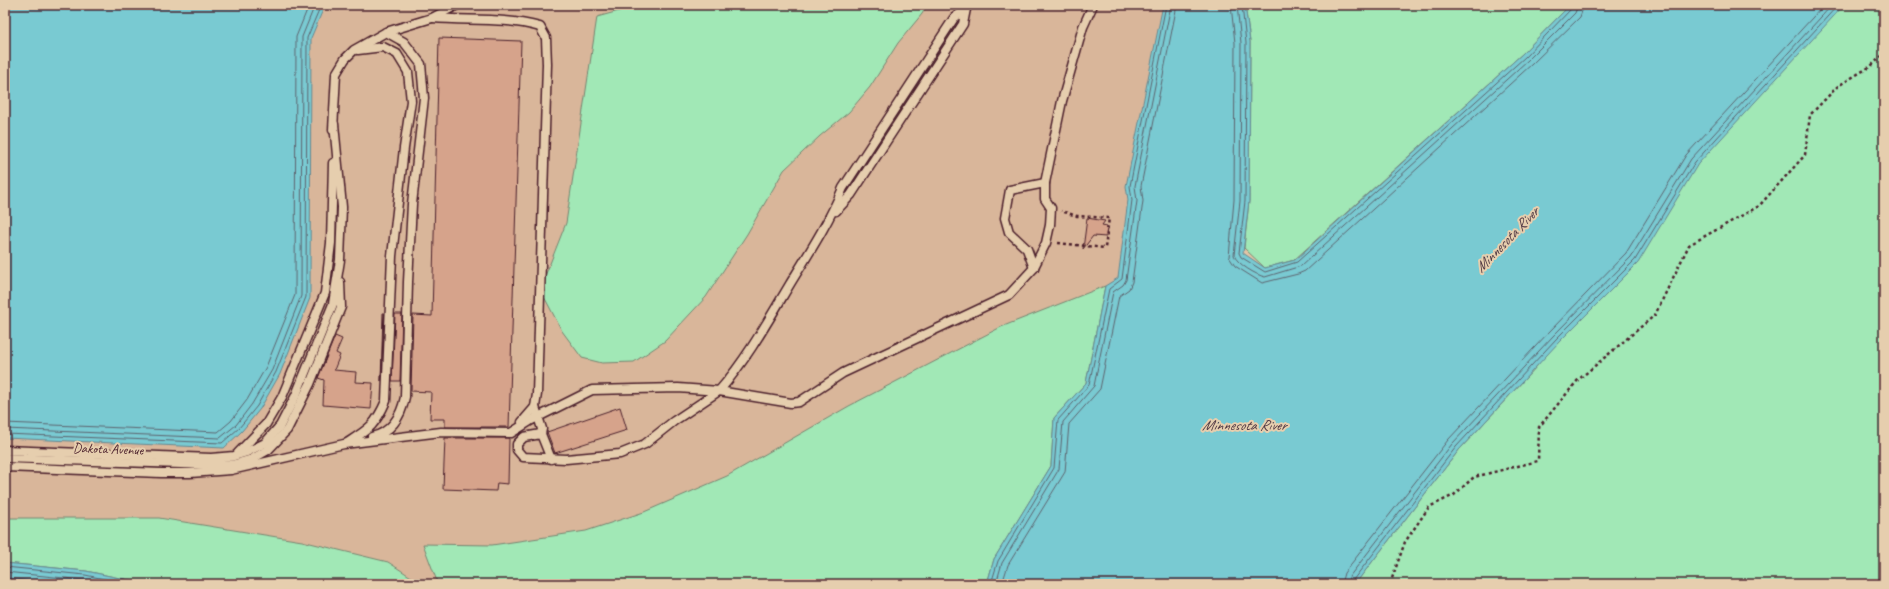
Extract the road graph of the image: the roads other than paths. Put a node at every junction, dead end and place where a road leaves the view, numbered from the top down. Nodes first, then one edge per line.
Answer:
1 (457, 5) edge
2 (1093, 5) edge
3 (967, 7) edge
4 (432, 18) junction
5 (386, 32) junction
6 (354, 50) junction
7 (334, 124) junction
8 (1045, 183) junction
9 (340, 260) junction
10 (1034, 268) junction
11 (718, 391) junction
12 (535, 407) junction
13 (538, 417) junction
14 (511, 433) junction
15 (541, 434) junction
16 (344, 444) junction
17 (5, 450) edge
18 (234, 456) junction
19 (5, 458) edge
20 (551, 459) junction
21 (5, 467) edge

1 - 4 lane
2 - 8 lane
3 - 11 lane
4 - 5 lane
4 - 12 lane
5 - 6 lane
5 - 16 lane
6 - 7 lane
6 - 16 lane
7 - 9 lane
7 - 18 lane
8 - 10 lane
8 - 10 lane
9 - 18 lane
9 - 19 lane, Dakota Avenue
10 - 11 lane
11 - 13 lane
11 - 20 lane
12 - 13 lane
12 - 14 lane
13 - 14 lane
13 - 15 lane
14 - 16 lane
15 - 20 lane
15 - 20 lane
16 - 21 lane
17 - 18 lane

